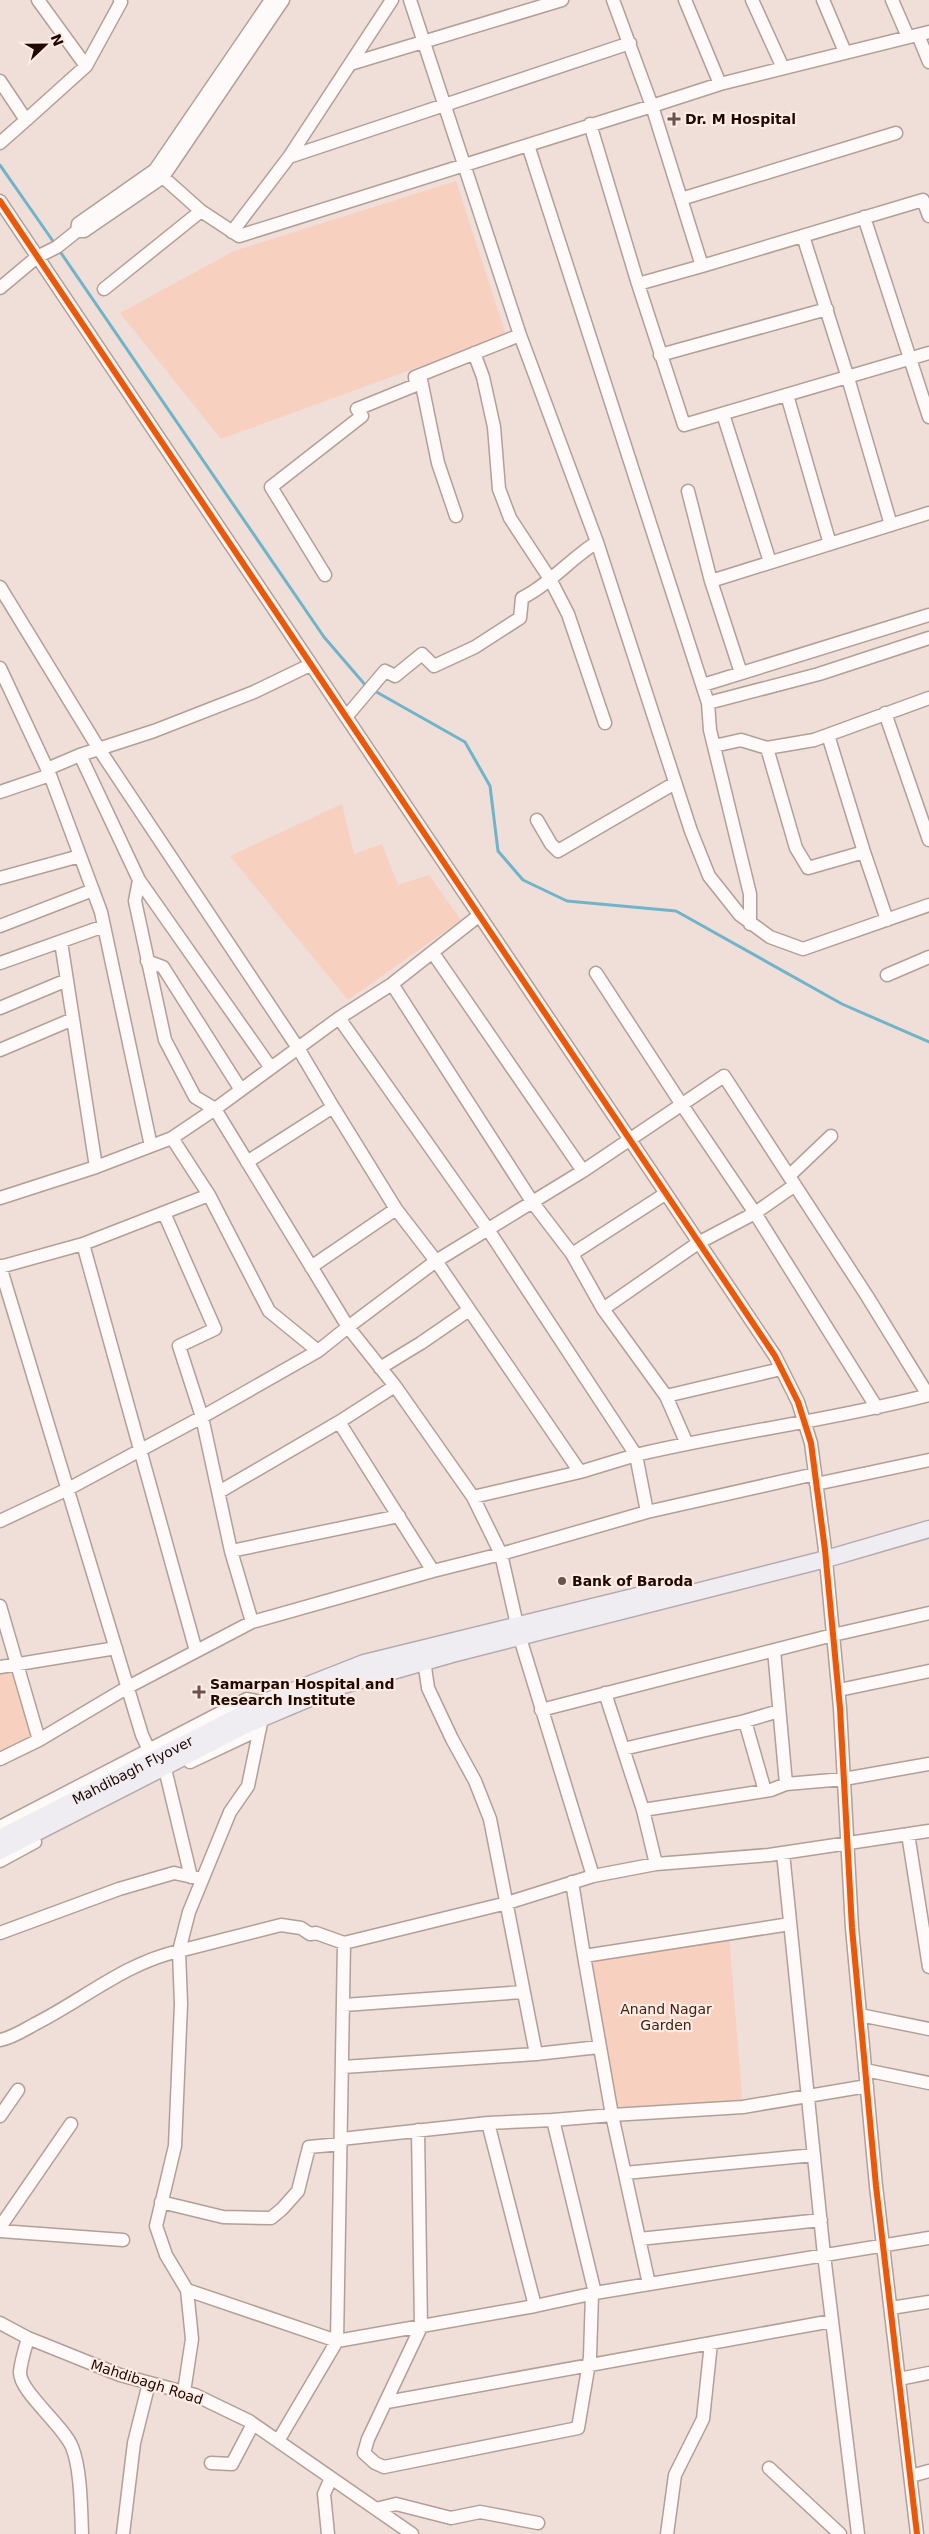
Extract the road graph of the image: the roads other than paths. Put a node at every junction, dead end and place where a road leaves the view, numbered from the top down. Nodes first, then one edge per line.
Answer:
1 (38, 0) edge
2 (271, 0) edge
3 (283, 0) edge
4 (392, 0) edge
5 (410, 0) edge
6 (562, 0) edge
7 (613, 0) edge
8 (685, 0) edge
9 (752, 0) edge
10 (823, 0) edge
11 (892, 0) edge
12 (121, 1) edge
13 (918, 34) edge
14 (424, 43) junction
15 (630, 43) junction
16 (845, 52) junction
17 (929, 62) edge
18 (350, 64) junction
19 (86, 66) junction
20 (783, 68) junction
21 (0, 81) edge
22 (720, 84) junction
23 (445, 105) junction
24 (652, 106) junction
25 (26, 120) junction
26 (590, 124) junction
27 (896, 133) dead end
28 (0, 143) edge
29 (528, 145) junction
30 (289, 156) junction
31 (464, 167) junction
32 (159, 174) junction
33 (681, 199) junction
34 (0, 200) edge
35 (201, 211) junction
36 (4, 215) edge
37 (929, 216) edge
38 (864, 217) junction
39 (232, 232) junction
40 (803, 236) junction
41 (37, 257) junction
42 (702, 266) junction
43 (638, 284) junction
44 (0, 288) edge
45 (104, 289) dead end
46 (827, 309) junction
47 (520, 335) junction
48 (474, 353) junction
49 (929, 353) edge
50 (660, 355) junction
51 (911, 358) junction
52 (420, 374) junction
53 (848, 378) junction
54 (787, 395) junction
55 (723, 414) junction
56 (929, 417) edge
57 (688, 491) dead end
58 (929, 513) edge
59 (456, 516) dead end
60 (891, 524) junction
61 (597, 542) junction
62 (830, 544) junction
63 (770, 562) junction
64 (325, 575) dead end
65 (550, 579) junction
66 (710, 581) junction
67 (0, 587) edge
68 (929, 615) edge
69 (929, 638) edge
70 (310, 665) junction
71 (0, 667) edge
72 (741, 673) junction
73 (703, 685) junction
74 (929, 698) edge
75 (708, 703) junction
76 (885, 714) junction
77 (346, 717) junction
78 (605, 723) dead end
79 (828, 735) junction
80 (714, 746) junction
81 (767, 748) junction
82 (99, 749) junction
83 (80, 755) junction
84 (49, 772) junction
85 (675, 783) junction
86 (0, 792) edge
87 (537, 820) dead end
88 (929, 840) edge
89 (864, 852) junction
90 (80, 856) junction
91 (0, 878) edge
92 (139, 880) junction
93 (93, 890) junction
94 (929, 905) edge
95 (477, 917) junction
96 (887, 920) junction
97 (750, 924) junction
98 (0, 926) edge
99 (104, 926) junction
100 (61, 942) junction
101 (433, 953) junction
102 (929, 957) edge
103 (147, 962) junction
104 (0, 963) edge
105 (596, 972) dead end
106 (887, 975) dead end
107 (67, 980) junction
108 (392, 984) junction
109 (0, 1008) edge
110 (340, 1018) junction
111 (73, 1019) junction
112 (298, 1048) junction
113 (0, 1050) edge
114 (270, 1068) junction
115 (241, 1090) junction
116 (682, 1105) junction
117 (333, 1107) junction
118 (214, 1110) junction
119 (832, 1136) dead end
120 (172, 1138) junction
121 (628, 1140) junction
122 (151, 1146) junction
123 (247, 1162) junction
124 (96, 1167) junction
125 (583, 1171) junction
126 (792, 1181) junction
127 (665, 1194) junction
128 (209, 1195) junction
129 (0, 1198) edge
130 (533, 1203) junction
131 (396, 1209) junction
132 (164, 1213) junction
133 (755, 1213) junction
134 (487, 1228) junction
135 (698, 1243) junction
136 (83, 1244) junction
137 (572, 1254) junction
138 (436, 1262) junction
139 (0, 1266) edge
140 (311, 1268) junction
141 (603, 1309) junction
142 (469, 1310) junction
143 (348, 1327) junction
144 (318, 1351) junction
145 (380, 1368) junction
146 (782, 1369) junction
147 (395, 1386) junction
148 (928, 1395) edge
149 (666, 1396) junction
150 (877, 1408) junction
151 (202, 1417) junction
152 (804, 1421) junction
153 (339, 1422) junction
154 (687, 1444) junction
155 (139, 1451) junction
156 (636, 1455) junction
157 (929, 1460) edge
158 (580, 1472) junction
159 (815, 1479) junction
160 (68, 1489) junction
161 (219, 1492) junction
162 (473, 1497) junction
163 (647, 1512) junction
164 (399, 1516) junction
165 (929, 1520) edge
166 (0, 1521) edge
167 (929, 1529) edge
168 (231, 1551) junction
169 (501, 1554) junction
170 (825, 1554) junction
171 (433, 1571) junction
172 (0, 1606) edge
173 (929, 1613) edge
174 (252, 1622) junction
175 (519, 1632) junction
176 (833, 1635) junction
177 (116, 1648) junction
178 (774, 1650) junction
179 (196, 1651) junction
180 (424, 1656) junction
181 (16, 1665) junction
182 (0, 1667) edge
183 (929, 1671) edge
184 (128, 1687) junction
185 (838, 1690) junction
186 (605, 1693) junction
187 (541, 1710) junction
188 (779, 1711) junction
189 (256, 1717) junction
190 (745, 1721) junction
191 (38, 1740) junction
192 (623, 1749) junction
193 (149, 1750) junction
194 (0, 1759) edge
195 (929, 1764) edge
196 (166, 1773) junction
197 (844, 1779) junction
198 (786, 1784) junction
199 (765, 1791) junction
200 (642, 1810) junction
201 (0, 1826) edge
202 (929, 1830) edge
203 (908, 1834) junction
204 (0, 1838) edge
205 (848, 1843) junction
206 (0, 1851) edge
207 (783, 1853) junction
208 (0, 1861) edge
209 (656, 1864) junction
210 (593, 1876) junction
211 (196, 1878) junction
212 (572, 1882) junction
213 (507, 1903) junction
214 (924, 1907) edge
215 (790, 1924) junction
216 (0, 1933) edge
217 (344, 1943) junction
218 (179, 1951) junction
219 (584, 1956) junction
220 (929, 1967) edge
221 (523, 1992) junction
222 (344, 2005) junction
223 (860, 2015) junction
224 (929, 2029) edge
225 (0, 2040) edge
226 (599, 2047) junction
227 (536, 2054) junction
228 (343, 2067) junction
229 (865, 2070) junction
230 (929, 2083) edge
231 (867, 2086) junction
232 (18, 2090) dead end
233 (808, 2094) junction
234 (612, 2114) junction
235 (0, 2116) edge
236 (553, 2120) junction
237 (488, 2122) junction
238 (71, 2124) dead end
239 (418, 2130) junction
240 (341, 2141) junction
241 (814, 2155) junction
242 (625, 2173) junction
243 (161, 2202) junction
244 (821, 2220) junction
245 (0, 2227) edge
246 (0, 2231) edge
247 (929, 2238) edge
248 (639, 2239) junction
249 (123, 2240) dead end
250 (883, 2245) junction
251 (824, 2255) junction
252 (648, 2284) junction
253 (187, 2290) junction
254 (593, 2293) junction
255 (929, 2302) edge
256 (535, 2306) junction
257 (891, 2308) junction
258 (832, 2321) junction
259 (0, 2323) edge
260 (421, 2327) junction
261 (28, 2338) junction
262 (338, 2340) junction
263 (711, 2343) junction
264 (589, 2365) junction
265 (929, 2373) edge
266 (899, 2380) junction
267 (149, 2383) junction
268 (184, 2392) junction
269 (387, 2402) junction
270 (253, 2424) junction
271 (278, 2441) junction
272 (211, 2463) dead end
273 (769, 2468) dead end
274 (929, 2471) edge
275 (911, 2476) junction
276 (331, 2478) junction
277 (376, 2509) junction
278 (538, 2523) dead end
279 (82, 2534) edge
280 (123, 2534) edge
281 (328, 2534) edge
282 (412, 2534) edge
283 (667, 2534) edge
284 (840, 2534) edge
285 (858, 2534) edge
286 (917, 2534) edge

1 - 19 street
2 - 32 street
3 - 32 street
4 - 18 street
5 - 14 street
6 - 14 street
7 - 15 street
8 - 22 street
9 - 20 street
10 - 16 street
11 - 13 street
12 - 19 street
13 - 16 street
13 - 17 street
14 - 18 street
14 - 23 street
15 - 23 street
15 - 24 street
16 - 20 street
18 - 30 street
19 - 25 street
20 - 22 street
21 - 25 street
22 - 24 street
23 - 30 street
23 - 31 street
24 - 26 street
24 - 33 street
25 - 28 street
26 - 29 street
26 - 43 street
27 - 33 street
29 - 31 street
29 - 73 street
30 - 39 street
31 - 39 street
31 - 47 street
32 - 35 street
32 - 41 street
33 - 42 street
34 - 36 street
35 - 39 street
35 - 45 street
36 - 41 street
37 - 38 street
38 - 40 street
38 - 51 street
40 - 42 street
40 - 46 street
41 - 44 street
41 - 70 street
42 - 43 street
43 - 50 street
46 - 50 street
46 - 53 street
47 - 48 street
47 - 61 street
48 - 52 street
48 - 65 street
49 - 51 street
50 - 55 street
51 - 53 street
51 - 56 street
52 - 59 street
52 - 64 street
53 - 54 street
53 - 60 street
54 - 55 street
54 - 62 street
55 - 63 street
57 - 66 street
58 - 60 street
60 - 62 street
61 - 65 street
61 - 85 street
62 - 63 street
63 - 66 street
65 - 77 street
65 - 78 street
66 - 72 street
67 - 82 street
68 - 72 street
69 - 75 street
70 - 77 street
70 - 82 street
71 - 84 street
72 - 73 street
73 - 75 street
74 - 76 street
75 - 80 street
76 - 79 street
76 - 88 street
77 - 95 street
79 - 81 street
79 - 89 street
80 - 81 street
80 - 97 street
81 - 89 street
82 - 83 street
82 - 112 street
83 - 84 street
83 - 92 street
84 - 86 street
84 - 90 street
85 - 87 street
85 - 97 street
89 - 96 street
90 - 91 street
90 - 93 street
92 - 103 street
92 - 114 street
93 - 98 street
93 - 99 street
94 - 96 street
95 - 101 street
95 - 121 street
96 - 97 street
99 - 100 street
99 - 122 street
100 - 104 street
100 - 107 street
101 - 108 street
101 - 125 street
102 - 106 street
103 - 115 street
103 - 118 street
105 - 116 street
107 - 109 street
107 - 111 street
108 - 110 street
108 - 130 street
110 - 112 street
110 - 134 street
111 - 113 street
111 - 124 street
112 - 114 street
112 - 117 street
114 - 115 street
115 - 118 street
116 - 121 street
116 - 126 street
116 - 133 street
117 - 123 street
117 - 131 street
118 - 120 street
118 - 123 street
119 - 126 street
120 - 122 street
120 - 128 street
121 - 125 street
121 - 127 street
122 - 124 street
123 - 140 street
124 - 129 street
125 - 130 street
126 - 133 street
126 - 148 street
127 - 135 street
127 - 137 street
128 - 132 street
128 - 144 street
130 - 134 street
130 - 137 street
131 - 138 street
131 - 140 street
132 - 136 street
132 - 151 street
133 - 135 street
133 - 150 street
134 - 138 street
134 - 156 street
135 - 141 street
135 - 146 street
136 - 139 street
136 - 155 street
137 - 141 street
138 - 142 street
138 - 143 street
139 - 160 street
140 - 143 street
141 - 149 street
142 - 145 street
142 - 158 street
143 - 144 street
143 - 145 street
144 - 151 street
145 - 147 street
146 - 149 street
146 - 152 street
147 - 153 street
147 - 162 street
148 - 150 street
149 - 154 street
150 - 152 street
151 - 155 street
151 - 161 street
152 - 154 street
152 - 159 street
153 - 161 street
153 - 164 street
154 - 156 street
155 - 160 street
155 - 179 street
156 - 158 street
156 - 163 street
157 - 159 street
158 - 162 street
159 - 163 street
159 - 170 street
160 - 166 street
160 - 177 street
161 - 168 street
162 - 169 street
163 - 169 street
164 - 168 street
164 - 171 street
165 - 170 main road
167 - 170 main road
168 - 174 street
169 - 171 street
169 - 175 street
170 - 175 main road
170 - 176 street
171 - 174 street
172 - 181 street
173 - 176 street
174 - 179 street
175 - 180 main road
175 - 187 street
176 - 178 street
176 - 185 street
177 - 181 street
177 - 184 street
178 - 186 street
178 - 188 street
179 - 184 street
180 - 189 main road
180 - 213 street
181 - 182 street
181 - 191 street
183 - 185 street
184 - 191 street
184 - 193 street
185 - 197 street
186 - 187 street
186 - 192 street
187 - 210 street
188 - 190 street
188 - 198 street
189 - 193 street
189 - 196 street
189 - 204 main road, Mahdibagh Flyover
189 - 206 main road, Mahdibagh Flyover
189 - 211 street
190 - 192 street
190 - 199 street
191 - 194 street
192 - 200 street
193 - 201 street
195 - 197 street
196 - 208 street
196 - 211 street
197 - 198 street
197 - 205 street
198 - 199 street
199 - 200 street
200 - 209 street
202 - 203 street
203 - 205 street
203 - 214 street
205 - 207 street
205 - 223 street
207 - 209 street
207 - 215 street
209 - 210 street
210 - 212 street
211 - 216 street
211 - 218 street
212 - 213 street
212 - 219 street
213 - 217 street
213 - 221 street
214 - 220 street
215 - 219 street
215 - 233 street
217 - 218 street
217 - 222 street
218 - 225 street
218 - 243 street
219 - 226 street
221 - 222 street
221 - 227 street
222 - 228 street
223 - 224 street
223 - 229 street
226 - 227 street
226 - 234 street
227 - 228 street
228 - 240 street
229 - 230 street
229 - 231 street
231 - 233 street
231 - 250 street
232 - 235 street
233 - 234 street
233 - 241 street
234 - 236 street
234 - 242 street
236 - 237 street
236 - 254 street
237 - 239 street
237 - 256 street
238 - 245 street
239 - 240 street
239 - 260 street
240 - 243 street
240 - 262 street
241 - 242 street
241 - 244 street
242 - 248 street
243 - 253 street
244 - 248 street
244 - 251 street
246 - 249 street
247 - 250 street
248 - 252 street
250 - 251 street
250 - 257 street
251 - 252 street
251 - 258 street
252 - 254 street
253 - 262 street
253 - 268 street
254 - 256 street
254 - 264 street
255 - 257 street
256 - 260 street
257 - 266 street
258 - 263 street
258 - 285 street
259 - 261 street, Mahdibagh Road
260 - 262 street
260 - 269 street
261 - 267 street, Mahdibagh Road
261 - 279 street
262 - 271 street
263 - 264 street
263 - 283 street
264 - 269 street
264 - 269 street
265 - 266 street
266 - 275 street
267 - 268 street, Mahdibagh Road
267 - 280 street
268 - 270 street, Mahdibagh Road
270 - 271 street, Mahdibagh Road
270 - 272 street
271 - 276 street, Mahdibagh Road
273 - 284 street
274 - 275 street
275 - 286 street
276 - 277 street, Mahdibagh Road
276 - 281 street
277 - 278 street
277 - 282 street, Mahdibagh Road

